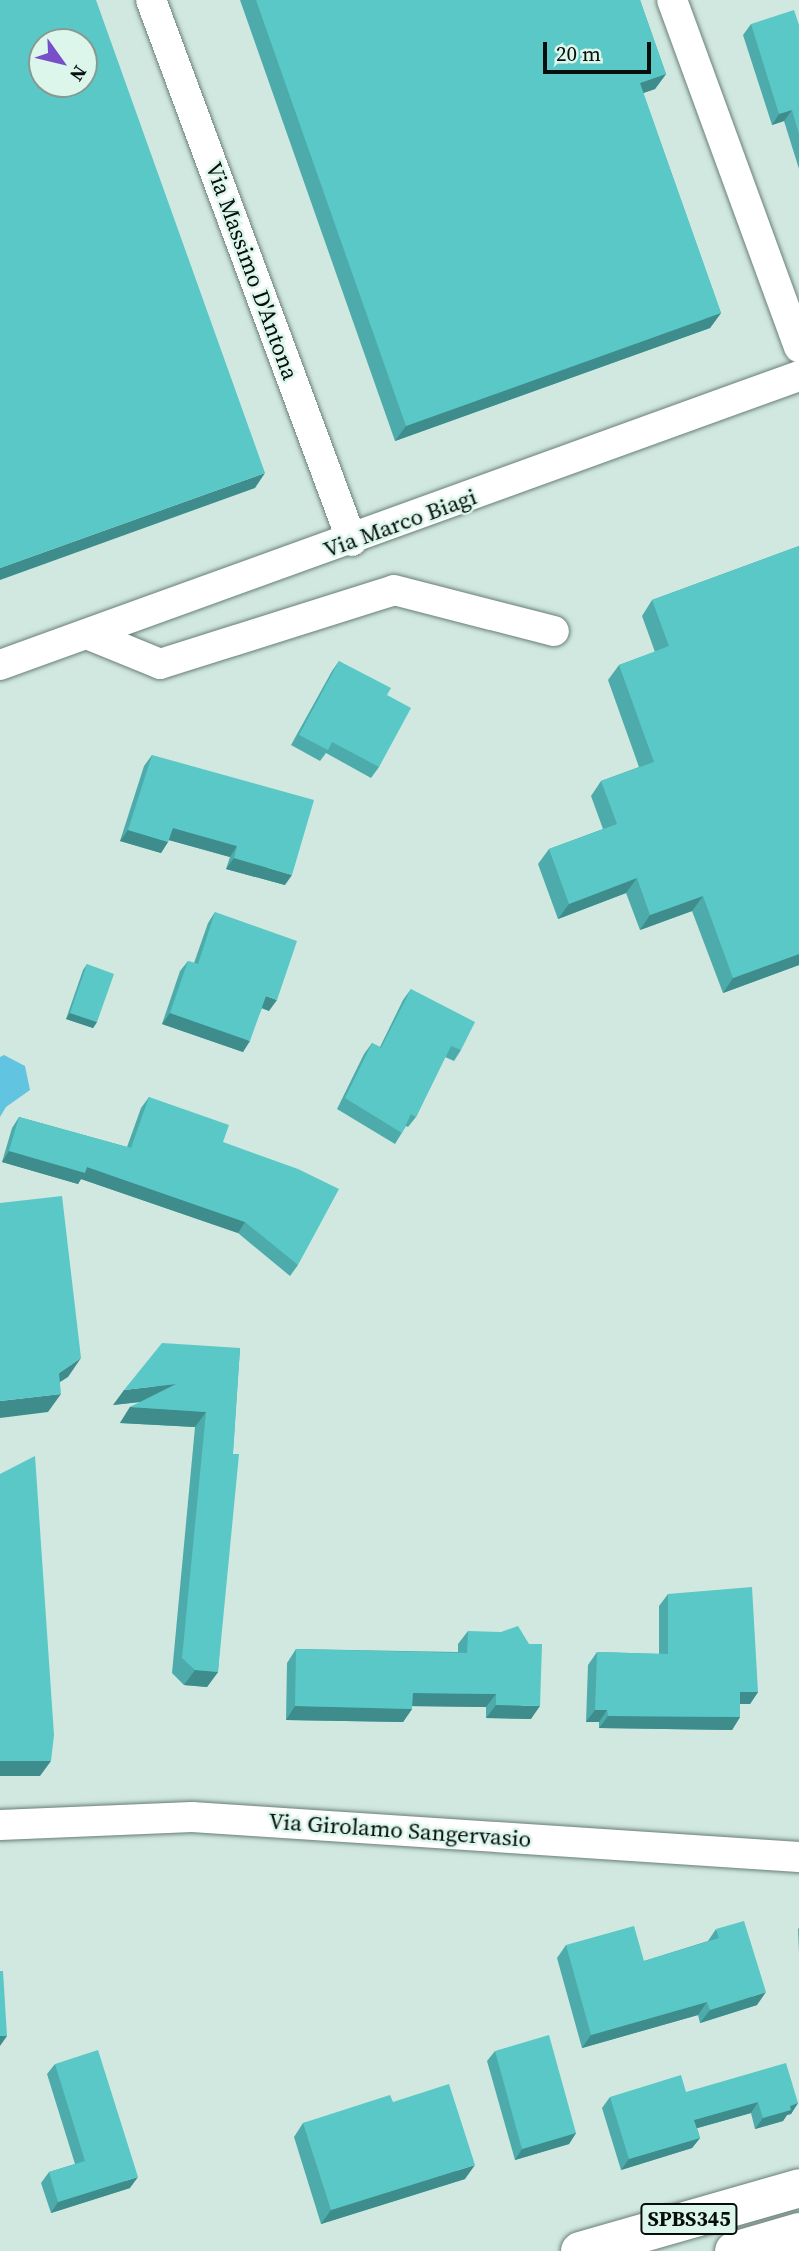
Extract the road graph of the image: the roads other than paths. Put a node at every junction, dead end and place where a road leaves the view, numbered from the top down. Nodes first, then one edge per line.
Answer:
1 (151, 0) edge
2 (672, 0) edge
3 (799, 347) edge
4 (799, 376) edge
5 (352, 541) junction
6 (554, 631) dead end
7 (88, 634) junction
8 (0, 665) edge
9 (0, 1825) edge
10 (799, 1857) edge
11 (799, 2188) edge
12 (799, 2232) edge
13 (580, 2251) edge
14 (734, 2251) edge

1 - 5 street, Via Massimo D'Antona
2 - 3 street
4 - 5 street, Via Marco Biagi
5 - 7 street, Via Marco Biagi
6 - 7 street
7 - 8 street, Via Marco Biagi
9 - 10 street, Via Girolamo Sangervasio
11 - 13 main road, SPBS345
12 - 14 main road, SPBS345

